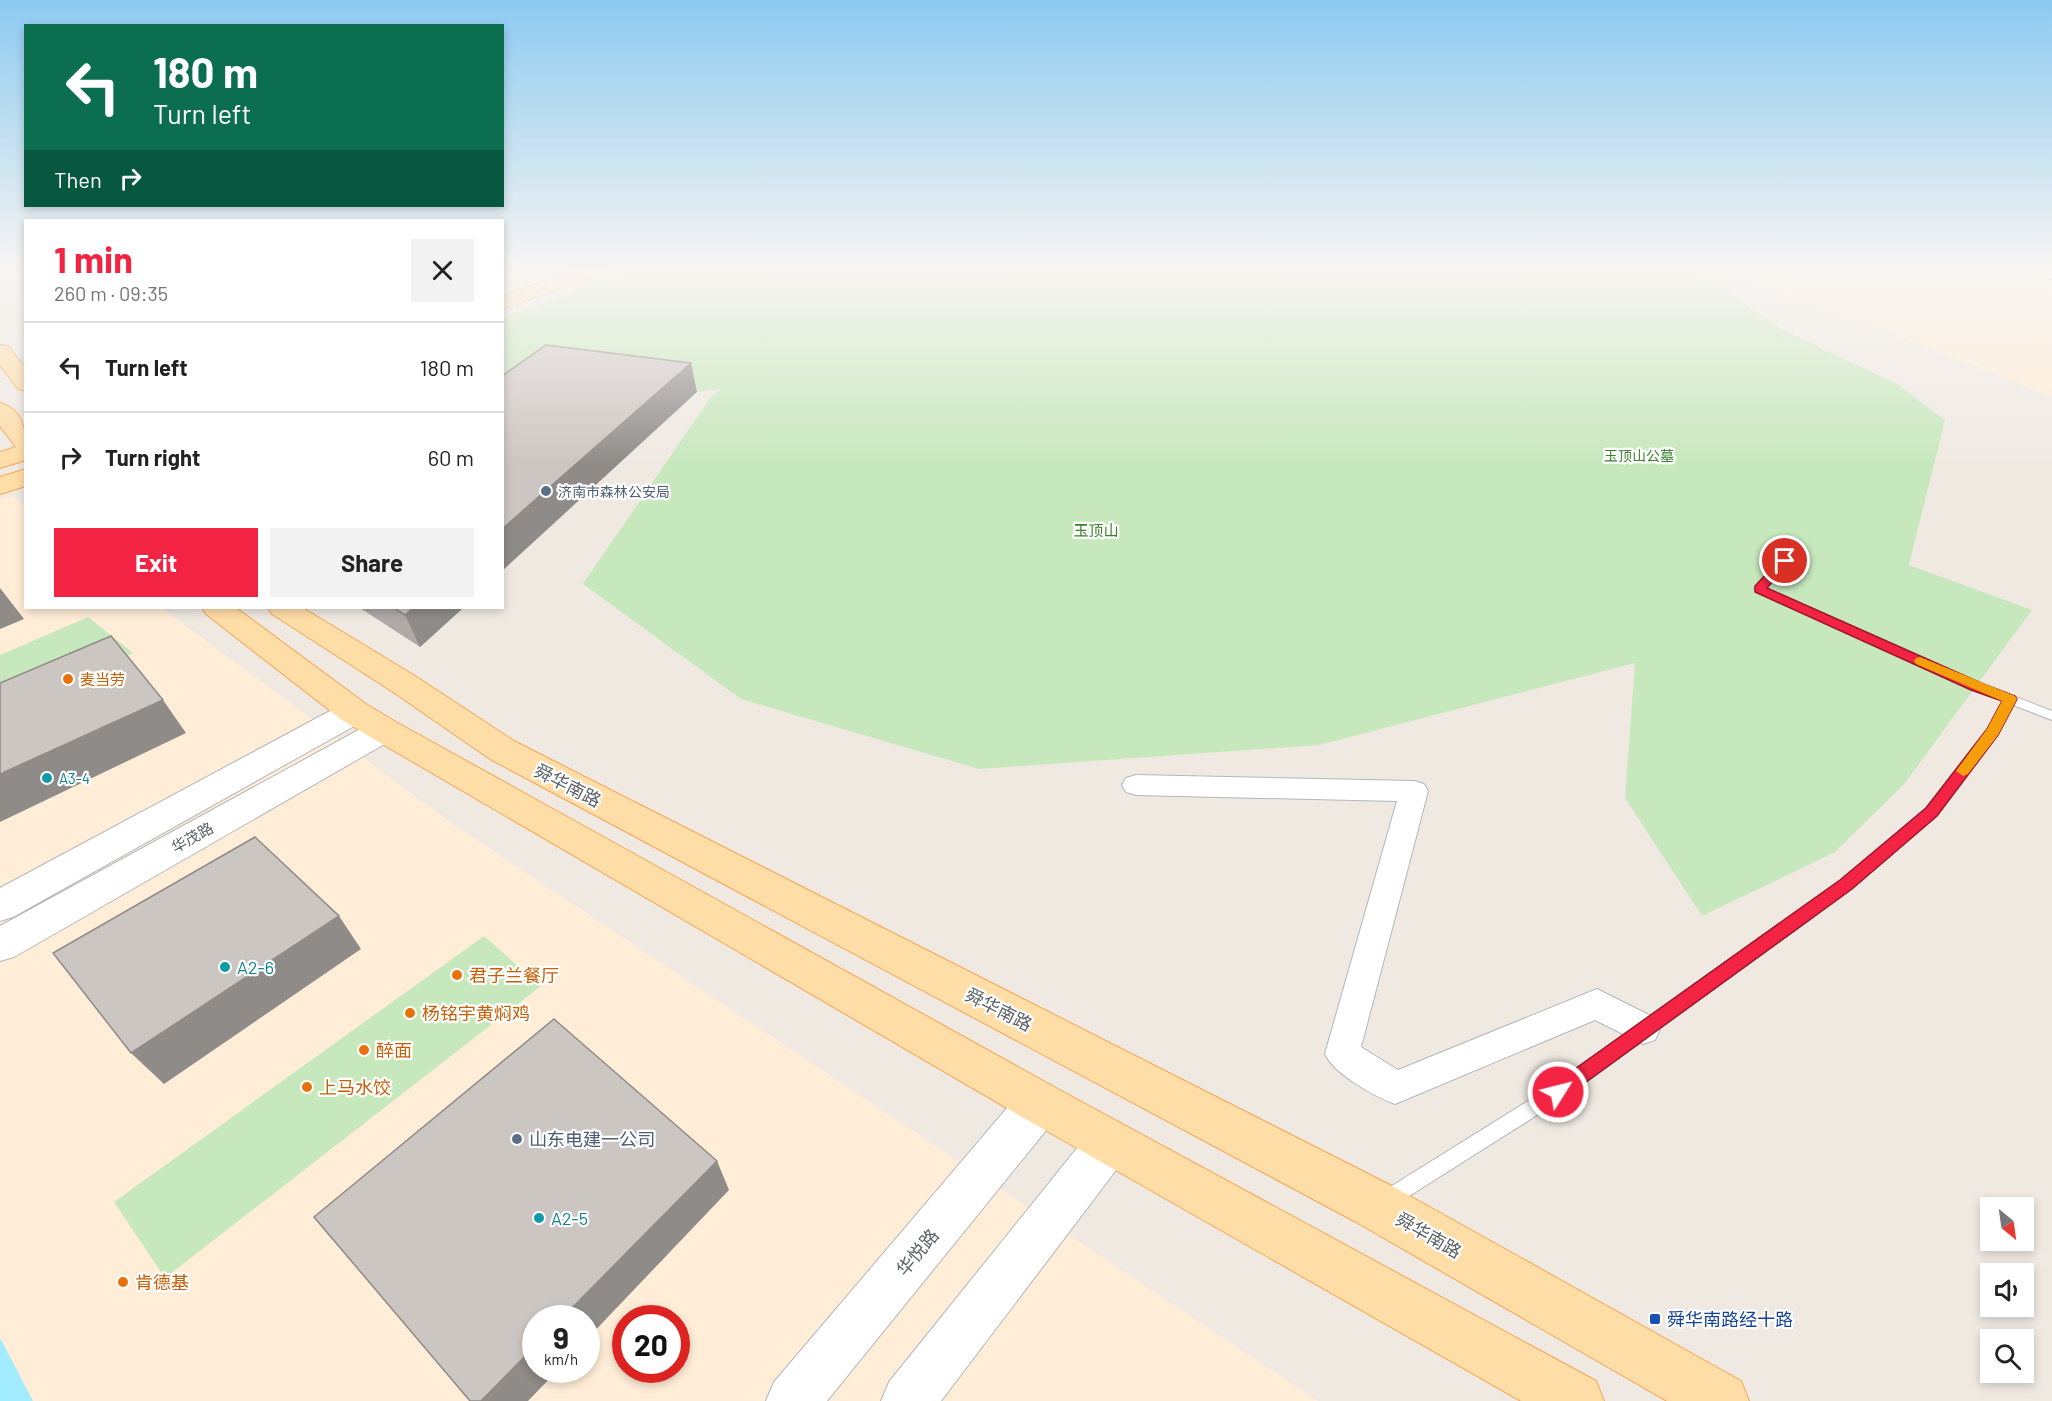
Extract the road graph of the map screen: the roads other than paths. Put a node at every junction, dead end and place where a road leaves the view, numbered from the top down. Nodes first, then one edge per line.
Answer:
1 (0, 351) edge
2 (24, 381) edge
3 (0, 410) edge
4 (24, 440) edge
5 (24, 453) edge
6 (0, 460) edge
7 (24, 478) edge
8 (0, 486) edge
9 (1798, 547) dead end
10 (218, 609) edge
11 (285, 609) edge
12 (2010, 699) junction
13 (2052, 716) edge
14 (369, 721) junction
15 (1136, 785) dead end
16 (0, 906) edge
17 (0, 945) edge
18 (1643, 1029) junction
19 (1040, 1103) junction
20 (1110, 1142) junction
21 (1374, 1204) junction
22 (794, 1401) edge
23 (908, 1401) edge
24 (1576, 1401) edge
25 (1721, 1401) edge

1 - 2 main road
3 - 4 main road
5 - 6 main road
7 - 8 main road
9 - 12 lane
10 - 14 main road
11 - 21 main road, 舜华南路
12 - 13 lane
12 - 18 lane
14 - 16 street
14 - 17 street, 华茂路
14 - 19 main road
15 - 18 street
18 - 21 lane
19 - 20 main road
19 - 22 street, 华悦路
20 - 23 street
20 - 24 main road
21 - 25 main road, 舜华南路

